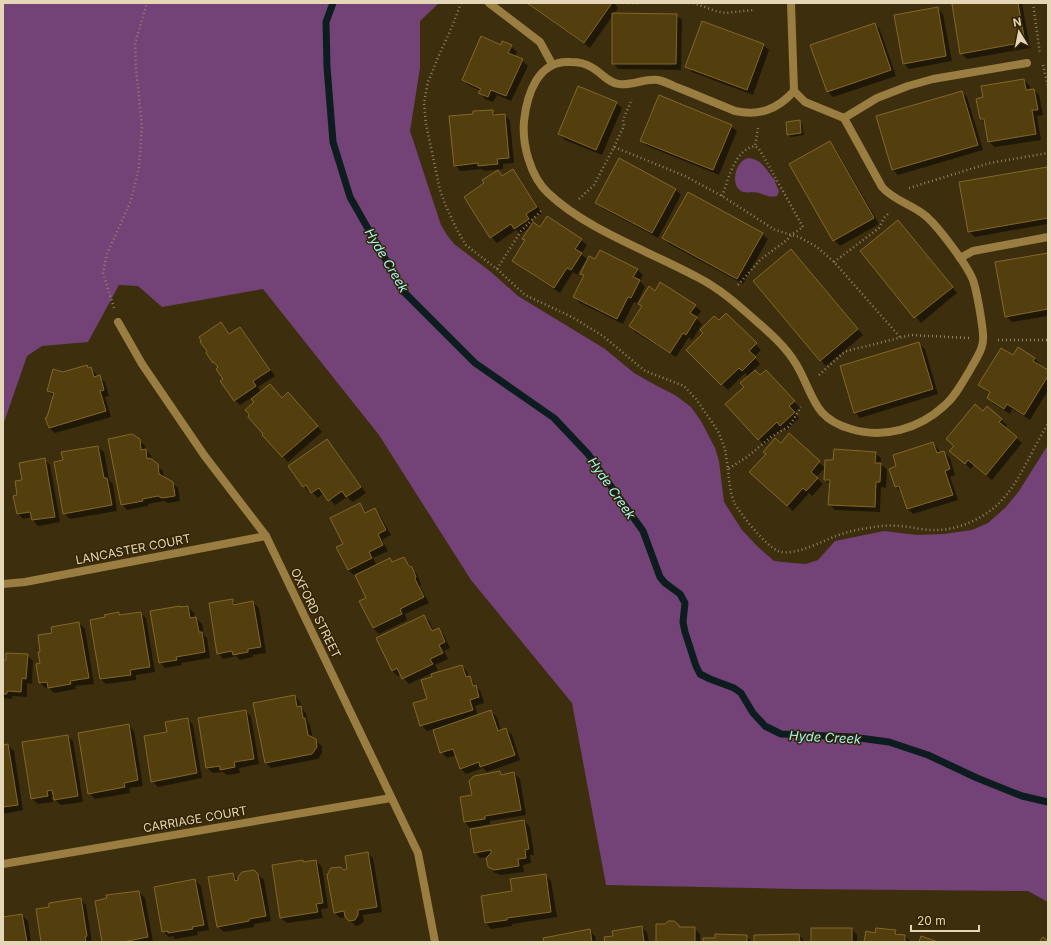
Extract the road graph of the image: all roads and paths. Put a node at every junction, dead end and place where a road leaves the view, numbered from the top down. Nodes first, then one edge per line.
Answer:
1 (147, 3) edge
2 (461, 3) edge
3 (489, 3) edge
4 (628, 3) edge
5 (638, 3) edge
6 (693, 3) edge
7 (790, 3) edge
8 (1034, 3) edge
9 (754, 10) dead end
10 (1027, 62) dead end
11 (552, 64) junction
12 (1048, 86) edge
13 (794, 91) junction
14 (760, 113) junction
15 (626, 114) dead end
16 (844, 118) junction
17 (755, 146) junction
18 (614, 147) junction
19 (1048, 153) edge
20 (888, 194) junction
21 (722, 196) junction
22 (556, 199) junction
23 (902, 202) junction
24 (569, 209) junction
25 (791, 236) junction
26 (1048, 237) edge
27 (960, 258) junction
28 (834, 262) junction
29 (497, 269) junction
30 (729, 297) junction
31 (118, 322) joint
32 (900, 337) junction
33 (950, 337) dead end
34 (983, 339) junction
35 (1048, 340) edge
36 (807, 386) junction
37 (811, 396) junction
38 (1048, 424) edge
39 (728, 469) junction
40 (266, 536) junction
41 (3, 584) edge
42 (391, 798) junction
43 (3, 864) edge
44 (435, 942) edge

1 - 31 path
2 - 29 path
3 - 11 street
4 - 5 path
6 - 9 path
7 - 13 street
8 - 12 path
10 - 16 street
11 - 14 street
11 - 22 street
13 - 14 street
13 - 16 street
14 - 17 path
15 - 18 path
16 - 20 street
17 - 21 path
17 - 25 path
18 - 21 path
18 - 24 path
19 - 20 path
20 - 23 street
21 - 25 path
22 - 24 street
22 - 29 path
23 - 27 street
23 - 28 path
24 - 30 street
25 - 28 path
25 - 30 path
26 - 27 street
27 - 34 street
28 - 32 path
29 - 39 path
30 - 36 street
31 - 40 street, OXFORD STREET
32 - 33 path
32 - 36 path
34 - 35 path
34 - 37 street
36 - 37 street
37 - 39 path
38 - 39 path
40 - 41 street, LANCASTER COURT
40 - 42 street, OXFORD STREET
42 - 43 street, CARRIAGE COURT
42 - 44 street, OXFORD STREET

